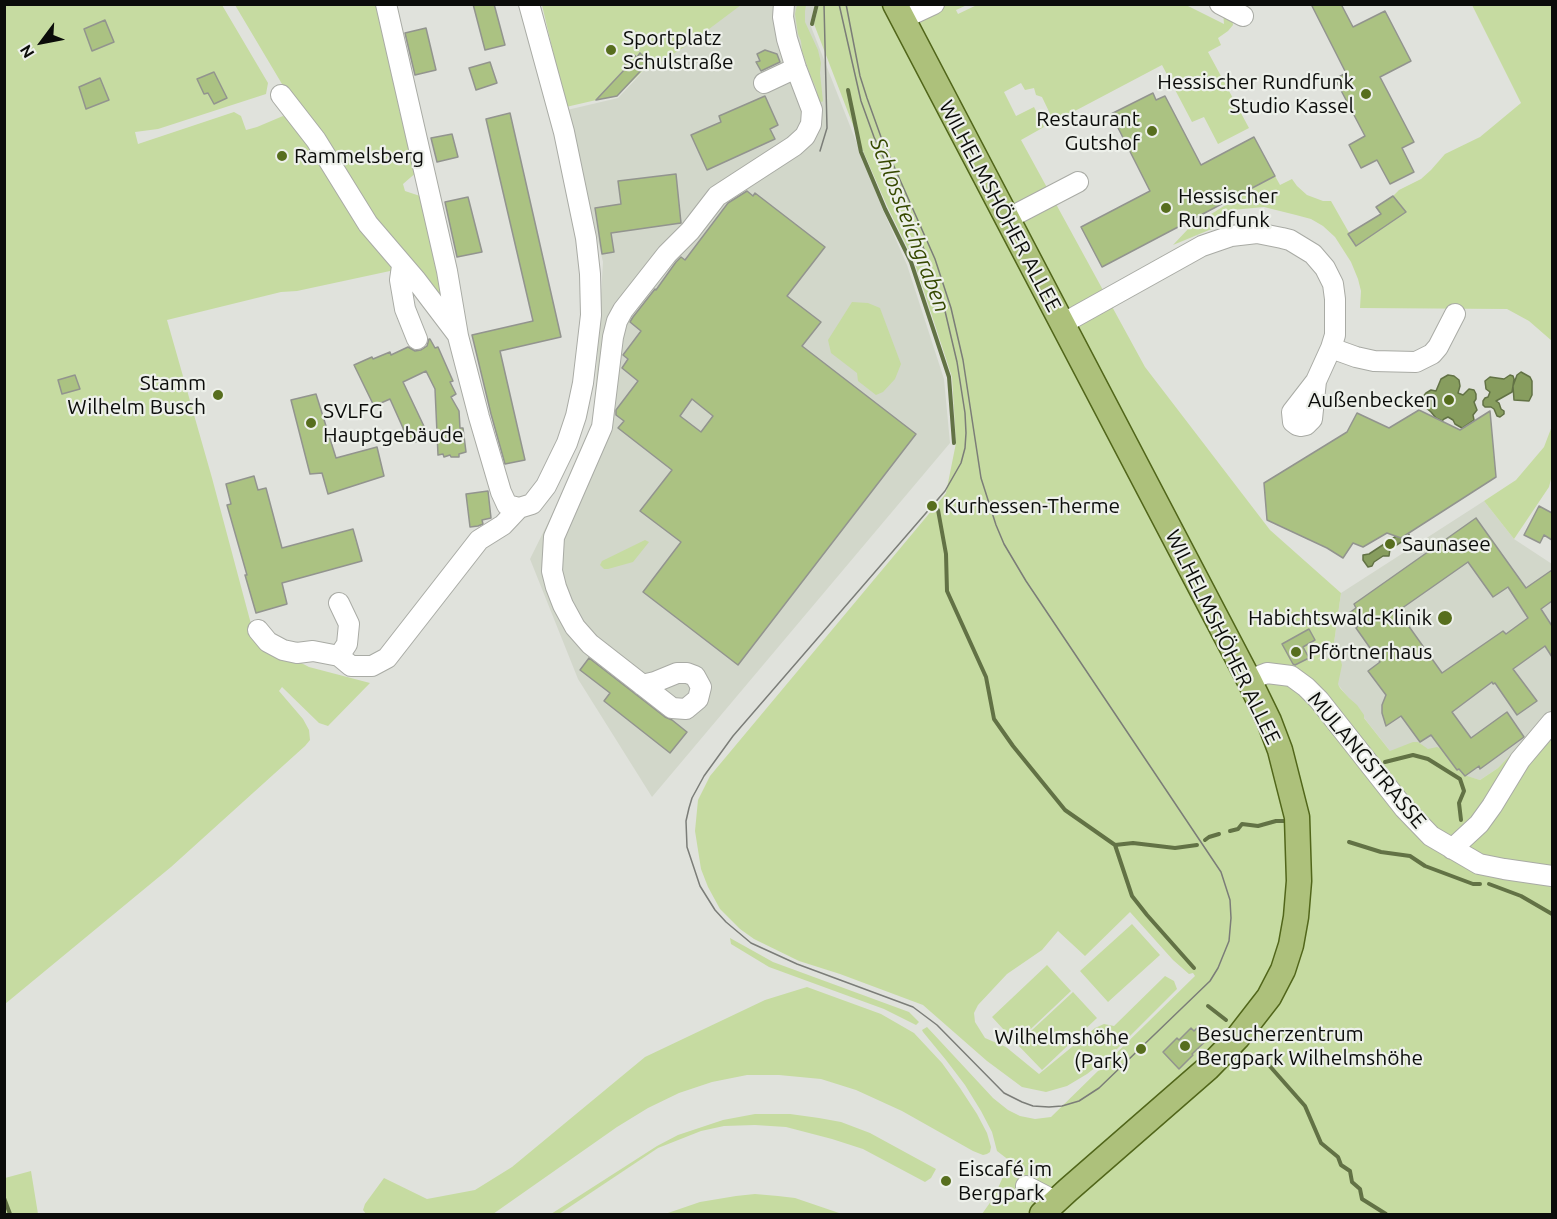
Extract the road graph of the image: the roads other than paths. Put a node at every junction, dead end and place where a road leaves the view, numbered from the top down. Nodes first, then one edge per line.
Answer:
1 (386, 4) edge
2 (529, 4) edge
3 (784, 4) edge
4 (934, 4) edge
5 (1220, 4) edge
6 (898, 12) edge
7 (1243, 16) dead end
8 (796, 68) junction
9 (764, 83) dead end
10 (281, 95) dead end
11 (1078, 182) dead end
12 (1007, 219) junction
13 (402, 266) junction
14 (1455, 314) dead end
15 (1062, 324) junction
16 (459, 336) junction
17 (417, 339) dead end
18 (1331, 348) junction
19 (1317, 381) dead end
20 (519, 508) junction
21 (339, 603) dead end
22 (258, 630) dead end
23 (339, 656) junction
24 (1249, 680) junction
25 (642, 685) dead end
26 (1552, 722) edge
27 (1452, 849) junction
28 (1552, 876) edge
29 (1026, 1186) dead end
30 (1048, 1208) edge

1 - 16 street
2 - 20 street
3 - 8 street
4 - 6 street, WILHELMSHÖHER ALLEE
5 - 7 street
6 - 12 main road, WILHELMSHÖHER ALLEE
8 - 9 street
8 - 25 street
10 - 13 street
11 - 12 street
12 - 15 main road, WILHELMSHÖHER ALLEE
13 - 16 street
13 - 17 street
14 - 18 street
15 - 18 street
15 - 24 main road, WILHELMSHÖHER ALLEE
16 - 20 street
18 - 19 street
20 - 23 street
21 - 23 street
22 - 23 street
24 - 27 street, MULANGSTRASSE
24 - 30 main road, WILHELMSHÖHER ALLEE
26 - 27 street
27 - 28 street, MULANGSTRASSE
29 - 30 street

